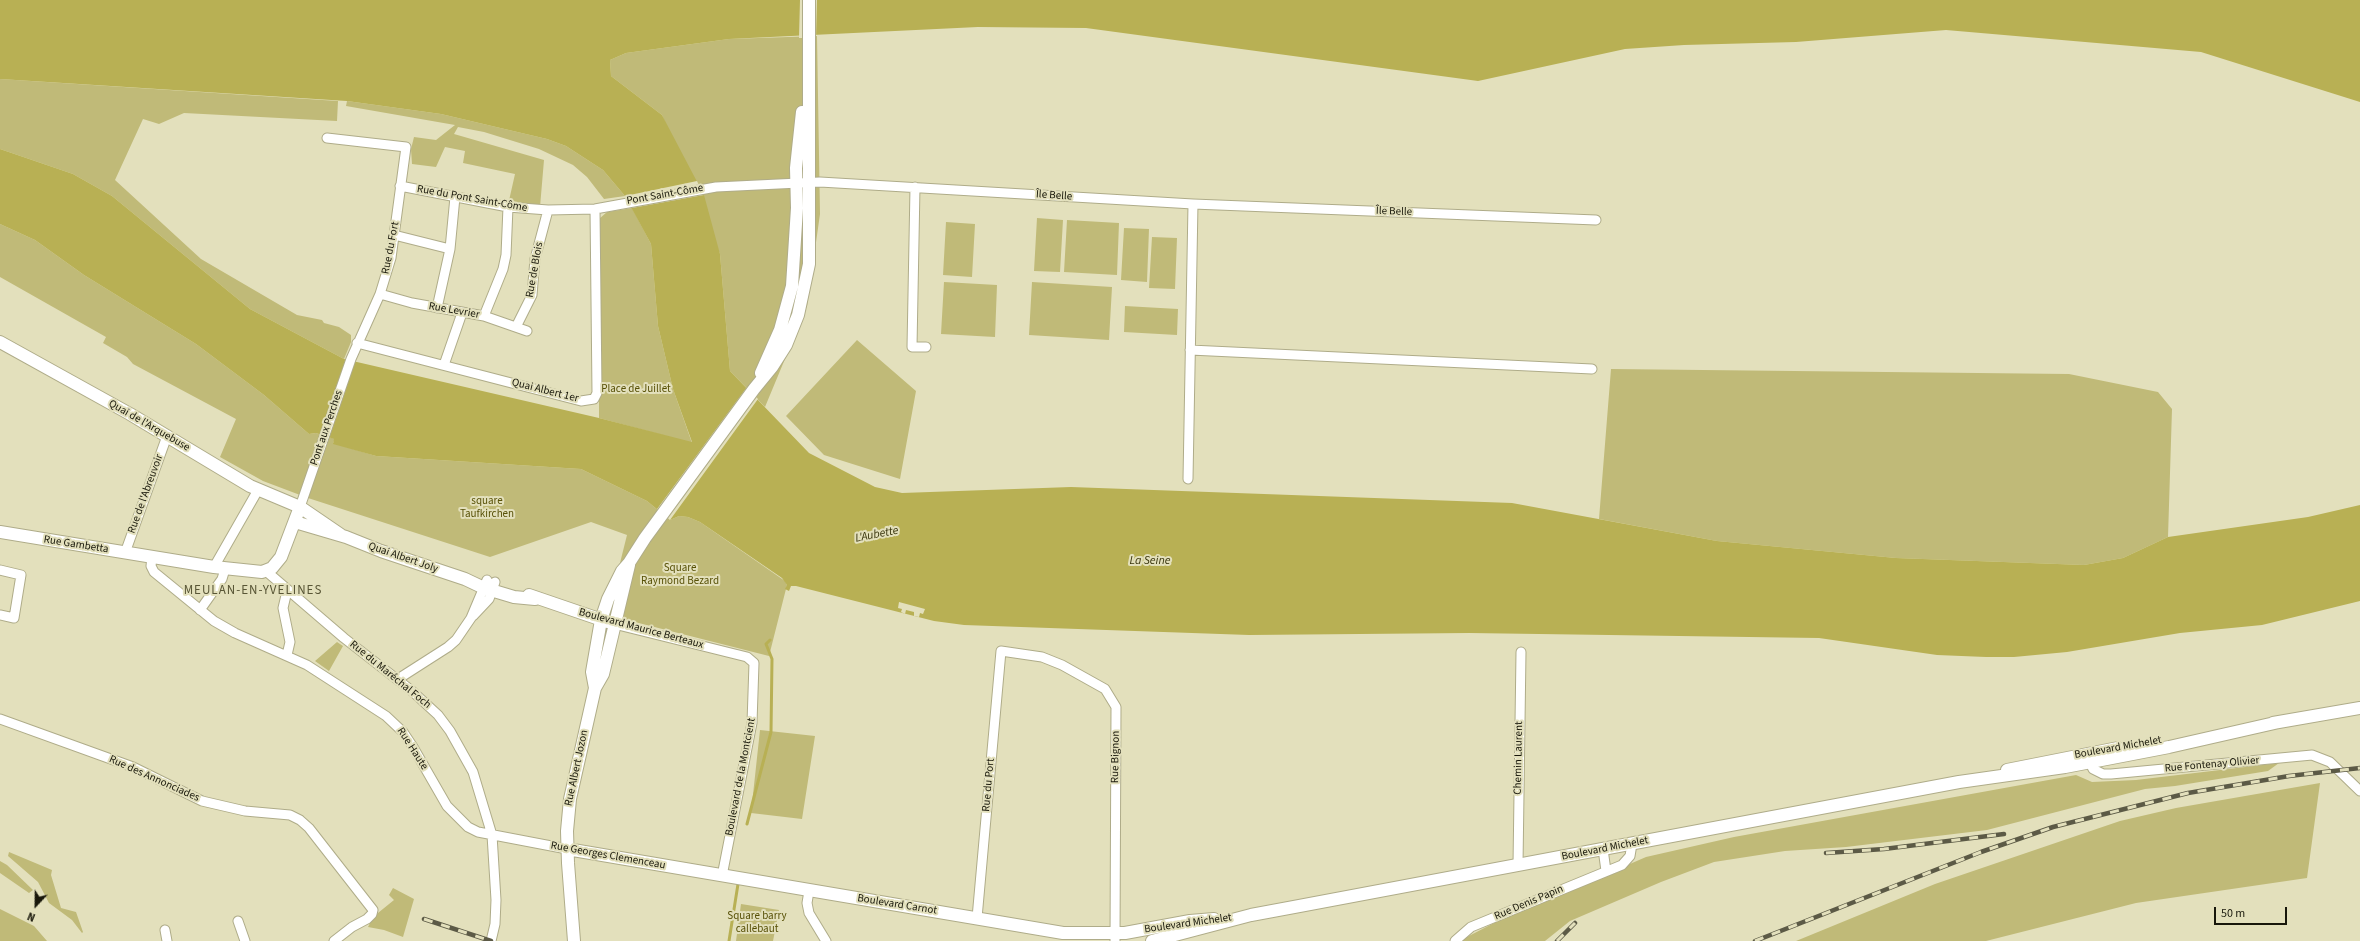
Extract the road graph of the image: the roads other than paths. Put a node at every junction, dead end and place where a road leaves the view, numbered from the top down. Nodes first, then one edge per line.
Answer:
1 (809, 0) edge
2 (808, 59) junction
3 (327, 138) dead end
4 (797, 182) junction
5 (809, 182) junction
6 (400, 186) junction
7 (915, 187) junction
8 (455, 197) junction
9 (615, 204) joint
10 (1193, 204) junction
11 (508, 208) junction
12 (595, 209) junction
13 (548, 210) junction
14 (1596, 220) dead end
15 (394, 234) junction
16 (450, 249) junction
17 (380, 294) junction
18 (437, 308) junction
19 (462, 313) junction
20 (484, 316) junction
21 (516, 327) junction
22 (527, 331) dead end
23 (0, 342) edge
24 (357, 343) junction
25 (926, 347) dead end
26 (1190, 350) junction
27 (444, 365) junction
28 (1592, 369) dead end
29 (754, 388) junction
30 (167, 436) junction
31 (1188, 479) dead end
32 (258, 490) junction
33 (299, 510) junction
34 (0, 532) edge
35 (341, 535) junction
36 (125, 553) junction
37 (152, 557) junction
38 (629, 564) junction
39 (219, 568) junction
40 (0, 570) edge
41 (266, 571) junction
42 (490, 585) junction
43 (287, 591) junction
44 (200, 610) junction
45 (0, 615) edge
46 (601, 620) junction
47 (614, 624) junction
48 (1001, 651) joint
49 (1521, 652) dead end
50 (287, 655) junction
51 (748, 657) joint
52 (398, 679) junction
53 (595, 688) junction
54 (2360, 708) edge
55 (0, 719) edge
56 (2088, 758) junction
57 (2360, 791) edge
58 (491, 831) junction
59 (1632, 844) junction
60 (567, 849) junction
61 (1603, 849) junction
62 (1518, 865) junction
63 (1606, 871) junction
64 (727, 877) junction
65 (809, 891) junction
66 (1251, 915) junction
67 (977, 918) junction
68 (238, 921) dead end
69 (165, 930) dead end
70 (1063, 933) junction
71 (1128, 937) edge
72 (167, 941) edge
73 (245, 941) edge
74 (334, 941) edge
75 (491, 941) edge
76 (574, 941) edge
77 (826, 941) edge
78 (1086, 941) edge
79 (1152, 941) edge
80 (1455, 941) edge

1 - 2 main road
2 - 4 main road
2 - 5 main road
3 - 6 street, Rue du Fort
4 - 5 street, Île Belle
4 - 9 street, Pont Saint-Côme
4 - 29 main road
5 - 7 street, Île Belle
5 - 29 main road
6 - 8 street, Rue du Pont Saint-Côme
6 - 15 street, Rue du Fort
7 - 10 street, Île Belle
7 - 25 street
8 - 11 street, Rue du Pont Saint-Côme
8 - 16 street
9 - 12 street, Rue du Pont Saint-Côme
10 - 14 street, Île Belle
10 - 26 street
11 - 13 street, Rue du Pont Saint-Côme
11 - 20 street
12 - 13 street, Rue du Pont Saint-Côme
12 - 27 street, Quai Albert 1er
13 - 21 street, Rue de Blois
15 - 16 street
15 - 17 street, Rue du Fort
16 - 18 street
17 - 18 street, Rue Levrier
17 - 24 street, Rue du Fort
18 - 19 street, Rue Levrier
19 - 20 street, Rue Levrier
19 - 27 street
20 - 21 street, Rue Levrier
21 - 22 street, Rue Levrier
23 - 30 main road, Quai de l'Arquebuse
24 - 27 street, Quai Albert 1er
24 - 33 street, Pont aux Perches
26 - 28 street
26 - 31 street
29 - 38 main road, Rue Albert Jozon
30 - 32 main road, Quai de l'Arquebuse
30 - 36 street, Rue de l'Abreuvoir
32 - 33 main road, Quai de l'Arquebuse
32 - 39 street
33 - 35 main road, Quai Albert Joly
33 - 35 main road, Quai Albert Joly
33 - 41 main road
34 - 36 main road, Rue Gambetta
35 - 42 main road, Quai Albert Joly
36 - 37 main road, Rue Gambetta
37 - 39 main road, Rue Gambetta
37 - 44 street, Rue Haute
38 - 46 main road, Rue Albert Jozon
38 - 47 main road, Rue Albert Jozon
39 - 41 main road, Rue Gambetta
39 - 44 street
40 - 45 street
41 - 43 street, Rue du Maréchal Foch
42 - 46 main road, Boulevard Maurice Berteaux
42 - 52 street
43 - 50 street
43 - 52 street, Rue du Maréchal Foch
44 - 50 street, Rue Haute
46 - 47 main road, Boulevard Maurice Berteaux
46 - 53 main road, Rue Albert Jozon
47 - 51 street, Boulevard Maurice Berteaux
47 - 53 main road, Rue Albert Jozon
48 - 67 street, Rue du Port
48 - 71 street, Rue Bignon
49 - 62 street, Chemin Laurent
50 - 58 street, Rue Haute
51 - 64 street, Boulevard de la Montcient
52 - 58 street, Rue du Maréchal Foch
53 - 60 main road, Rue Albert Jozon
54 - 56 main road, Boulevard Michelet
55 - 74 street, Rue des Annonciades
56 - 57 street, Rue Fontenay Olivier
56 - 59 main road, Boulevard Michelet
58 - 60 street, Rue Georges Clemenceau
58 - 75 street, Rue du Maréchal Foch
59 - 61 main road, Boulevard Michelet
59 - 63 street, Rue Denis Papin
60 - 64 main road, Rue Georges Clemenceau
60 - 76 main road, Rue Albert Jozon
61 - 62 main road, Boulevard Michelet
61 - 63 street
62 - 66 main road, Boulevard Michelet
63 - 80 street, Rue Denis Papin
64 - 65 main road, Boulevard Carnot
65 - 67 main road, Boulevard Carnot
65 - 77 street
66 - 71 main road, Boulevard Michelet
66 - 79 main road, Boulevard Michelet
67 - 70 main road, Boulevard Carnot
68 - 73 street
69 - 72 street
70 - 71 main road, Boulevard Carnot
70 - 78 main road, Boulevard Carnot

